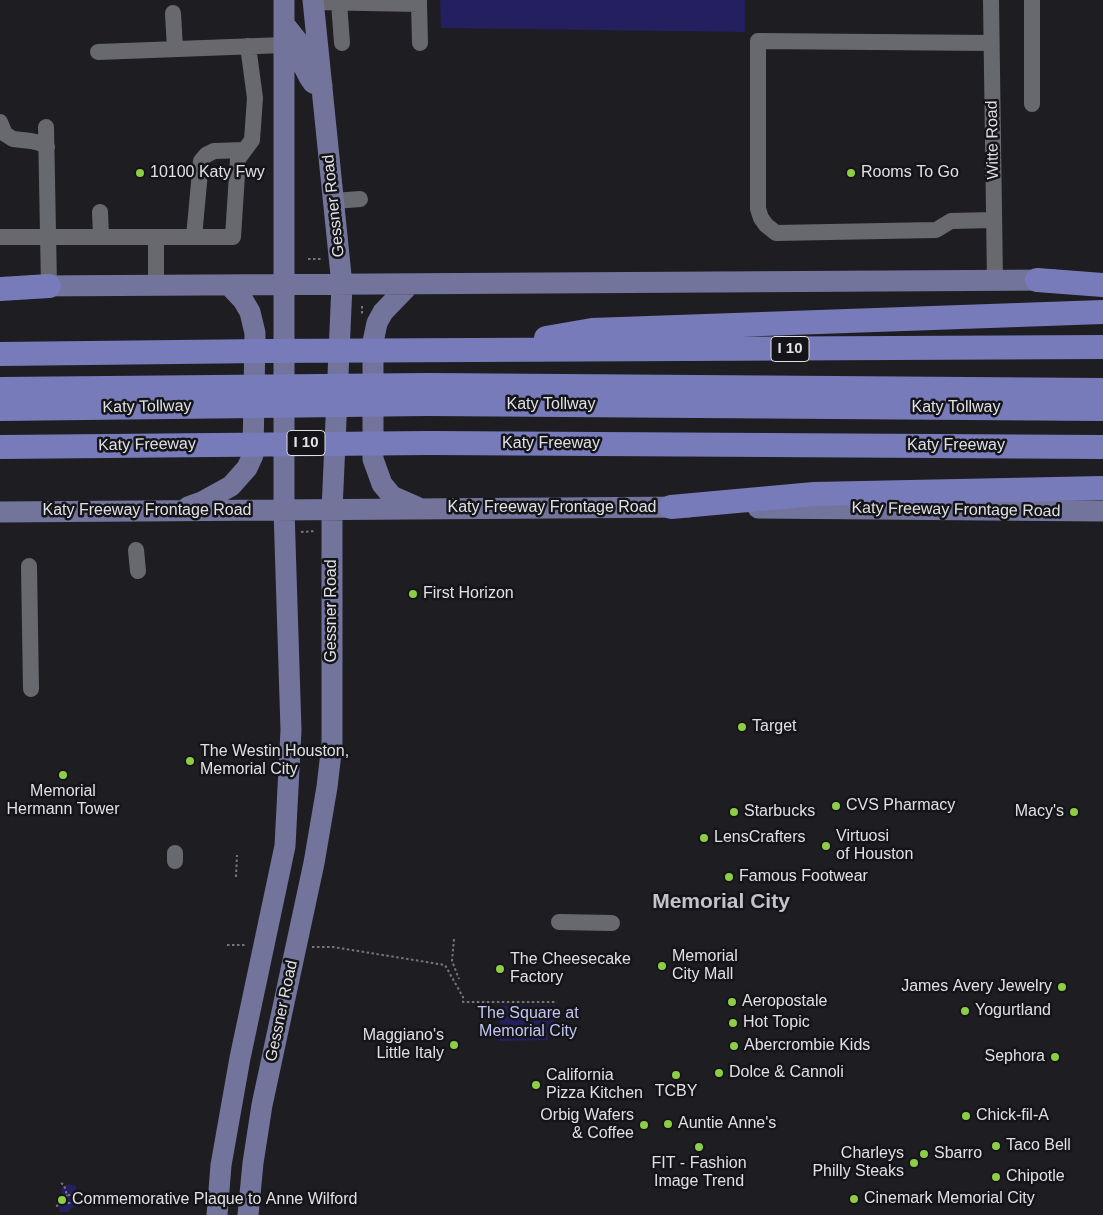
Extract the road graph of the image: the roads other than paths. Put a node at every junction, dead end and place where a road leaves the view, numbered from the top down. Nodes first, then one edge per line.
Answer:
1 (284, 0) edge
2 (991, 0) edge
3 (1032, 0) edge
4 (313, 1) edge
5 (419, 2) edge
6 (339, 3) junction
7 (173, 13) dead end
8 (284, 24) junction
9 (342, 43) dead end
10 (420, 43) dead end
11 (991, 43) junction
12 (284, 45) junction
13 (248, 46) junction
14 (175, 49) junction
15 (98, 52) dead end
16 (322, 86) junction
17 (1032, 104) dead end
18 (0, 122) edge
19 (46, 127) dead end
20 (47, 147) junction
21 (244, 150) junction
22 (360, 199) dead end
23 (334, 201) junction
24 (100, 212) dead end
25 (994, 220) junction
26 (156, 236) junction
27 (194, 236) junction
28 (0, 237) edge
29 (101, 237) junction
30 (48, 238) junction
31 (1103, 279) edge
32 (1037, 280) junction
33 (995, 281) junction
34 (342, 284) junction
35 (410, 284) junction
36 (228, 285) junction
37 (284, 285) junction
38 (1103, 285) edge
39 (49, 286) junction
40 (156, 286) junction
41 (0, 288) edge
42 (1103, 312) edge
43 (1103, 347) edge
44 (478, 350) junction
45 (0, 352) edge
46 (0, 390) edge
47 (1103, 390) edge
48 (428, 395) junction
49 (184, 397) junction
50 (0, 409) edge
51 (1103, 409) edge
52 (1041, 446) junction
53 (1103, 446) edge
54 (0, 447) edge
55 (53, 447) junction
56 (1103, 453) edge
57 (0, 454) edge
58 (1103, 488) edge
59 (671, 507) junction
60 (423, 509) junction
61 (284, 510) junction
62 (332, 510) junction
63 (1103, 511) edge
64 (0, 512) edge
65 (171, 512) junction
66 (136, 550) dead end
67 (29, 566) dead end
68 (138, 571) dead end
69 (31, 689) dead end
70 (559, 922) dead end
71 (612, 923) dead end
72 (217, 1215) edge
73 (248, 1215) edge

1 - 8 main road, Gessner Road
2 - 11 street, Witte Road
3 - 17 street
4 - 6 street
4 - 16 main road, Gessner Road
5 - 6 street
5 - 10 street
6 - 9 street
7 - 14 street
8 - 12 main road, Gessner Road
8 - 16 main road
11 - 25 street, Witte Road
11 - 25 street
12 - 13 street
12 - 37 main road, Gessner Road
13 - 14 street
13 - 21 street
14 - 15 street
16 - 23 main road, Gessner Road
18 - 20 street
19 - 20 street
20 - 30 street
21 - 27 street
21 - 27 street
22 - 23 street
23 - 34 main road, Gessner Road
24 - 29 street
25 - 33 street, Witte Road
26 - 27 street
26 - 29 street
26 - 40 street
28 - 30 street
29 - 30 street
30 - 39 street
31 - 32 main road
32 - 33 main road
32 - 38 highway
33 - 35 main road
34 - 35 main road
34 - 37 main road
34 - 62 main road, Gessner Road
35 - 60 main road
36 - 37 main road
36 - 40 main road
36 - 65 main road
37 - 61 main road, Gessner Road
39 - 40 main road
39 - 41 highway
42 - 44 highway
43 - 44 highway, I 10
44 - 45 highway, I 10
46 - 49 highway, Katy Tollway
47 - 48 highway, Katy Tollway
48 - 49 highway, Katy Tollway
48 - 51 highway, Katy Tollway
49 - 50 highway, Katy Tollway
52 - 53 highway, Katy Freeway / I 10
52 - 55 highway, Katy Freeway / I 10
52 - 56 highway
54 - 55 highway, Katy Freeway / I 10
55 - 57 highway
58 - 59 highway
59 - 60 main road, Katy Freeway Frontage Road
59 - 63 main road, Katy Freeway Frontage Road
60 - 62 main road, Katy Freeway Frontage Road
61 - 62 main road, Katy Freeway Frontage Road
61 - 65 main road, Katy Freeway Frontage Road
61 - 72 main road, Gessner Road
62 - 73 main road, Gessner Road
64 - 65 main road, Katy Freeway Frontage Road
66 - 68 street
67 - 69 street
70 - 71 street

